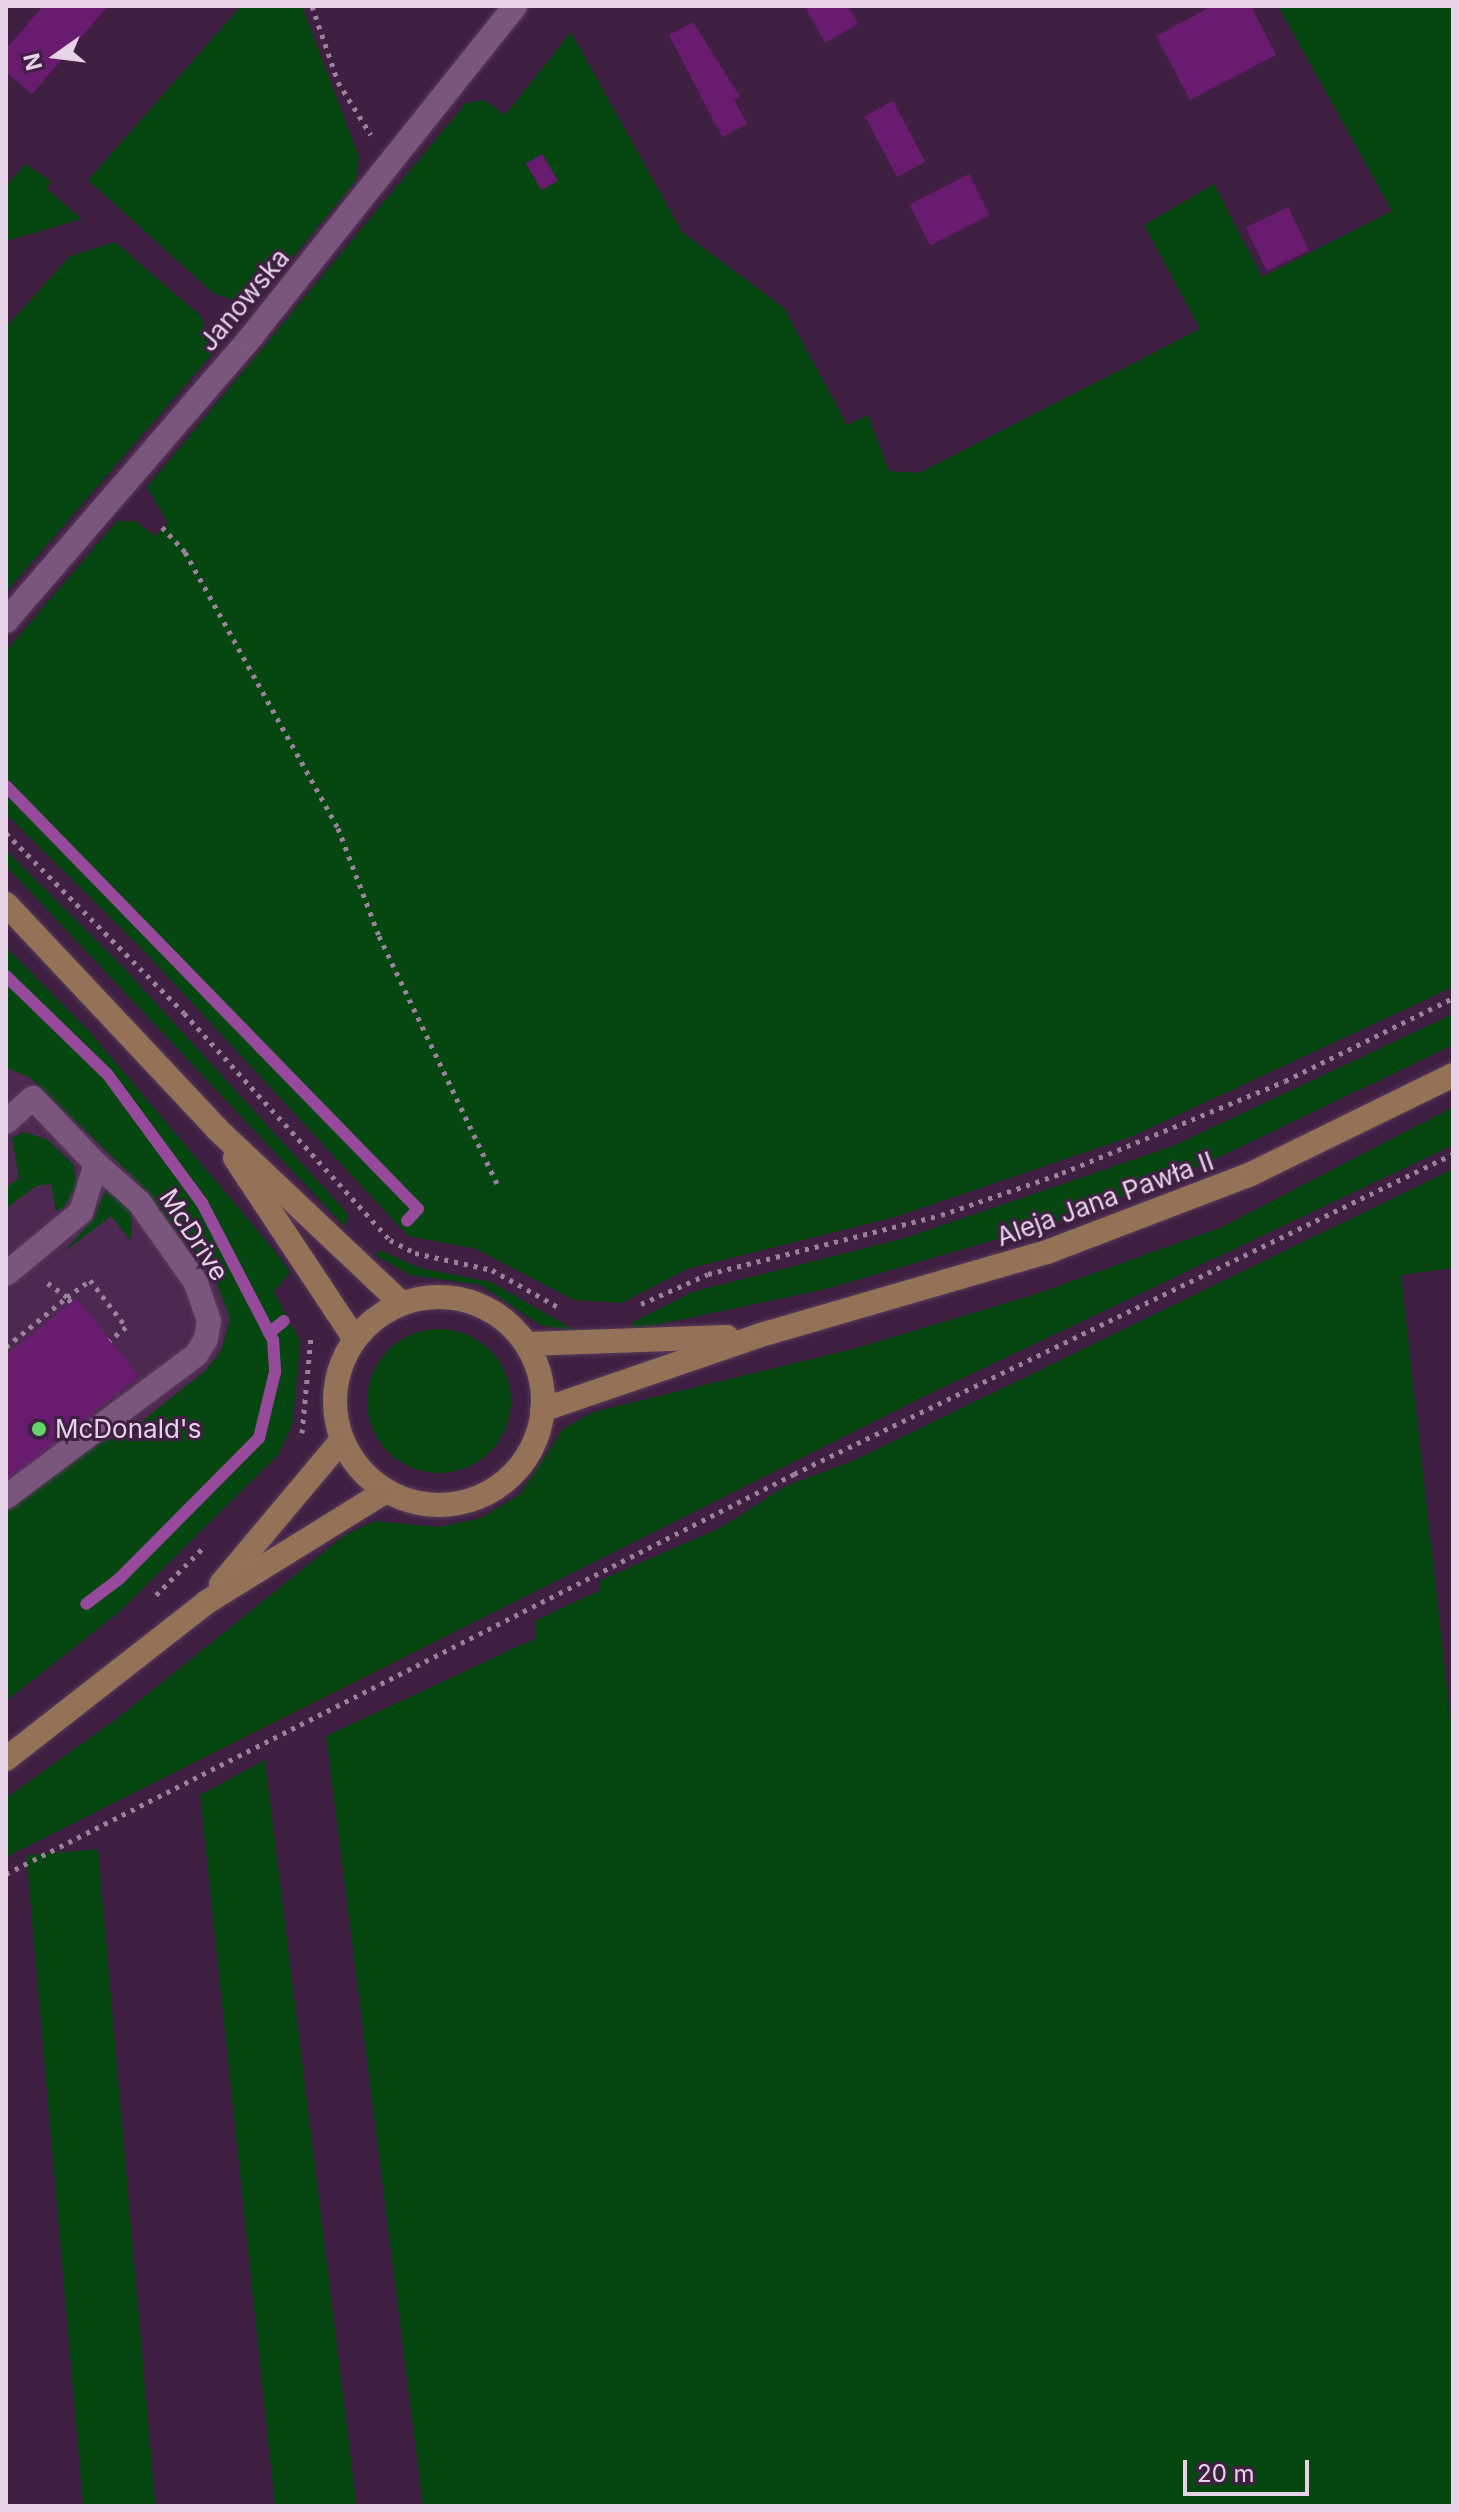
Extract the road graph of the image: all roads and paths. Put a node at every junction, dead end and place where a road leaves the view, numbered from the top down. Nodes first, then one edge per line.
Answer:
1 (312, 6) edge
2 (515, 6) edge
3 (397, 158) junction
4 (162, 527) dead end
5 (6, 621) edge
6 (6, 833) edge
7 (6, 904) edge
8 (1453, 998) edge
9 (1453, 1075) edge
10 (6, 1122) edge
11 (217, 1129) junction
12 (1453, 1154) edge
13 (96, 1164) junction
14 (497, 1183) dead end
15 (6, 1274) edge
16 (71, 1302) dead end
17 (401, 1303) junction
18 (565, 1309) dead end
19 (629, 1310) dead end
20 (309, 1327) dead end
21 (761, 1335) junction
22 (355, 1339) junction
23 (110, 1340) dead end
24 (526, 1344) junction
25 (542, 1410) junction
26 (300, 1439) dead end
27 (342, 1440) junction
28 (386, 1491) junction
29 (6, 1497) edge
30 (209, 1542) dead end
31 (207, 1602) junction
32 (145, 1606) dead end
33 (6, 1759) edge
34 (6, 1874) edge

1 - 3 path
2 - 3 street, Janowska
3 - 5 street, Janowska
4 - 14 path
6 - 18 path
7 - 11 main road
8 - 19 path
9 - 21 main road, Aleja Jana Pawła II
10 - 13 street, McDrive
11 - 17 main road
11 - 22 main road
12 - 34 path
13 - 15 street
13 - 29 street, McDrive
16 - 23 path
17 - 22 main road
17 - 24 main road
20 - 26 path
21 - 24 main road, Aleja Jana Pawła II
21 - 25 main road, Aleja Jana Pawła II
22 - 27 main road
24 - 25 main road
25 - 28 main road
27 - 28 main road
27 - 31 main road
28 - 31 main road
30 - 32 path
31 - 33 main road

